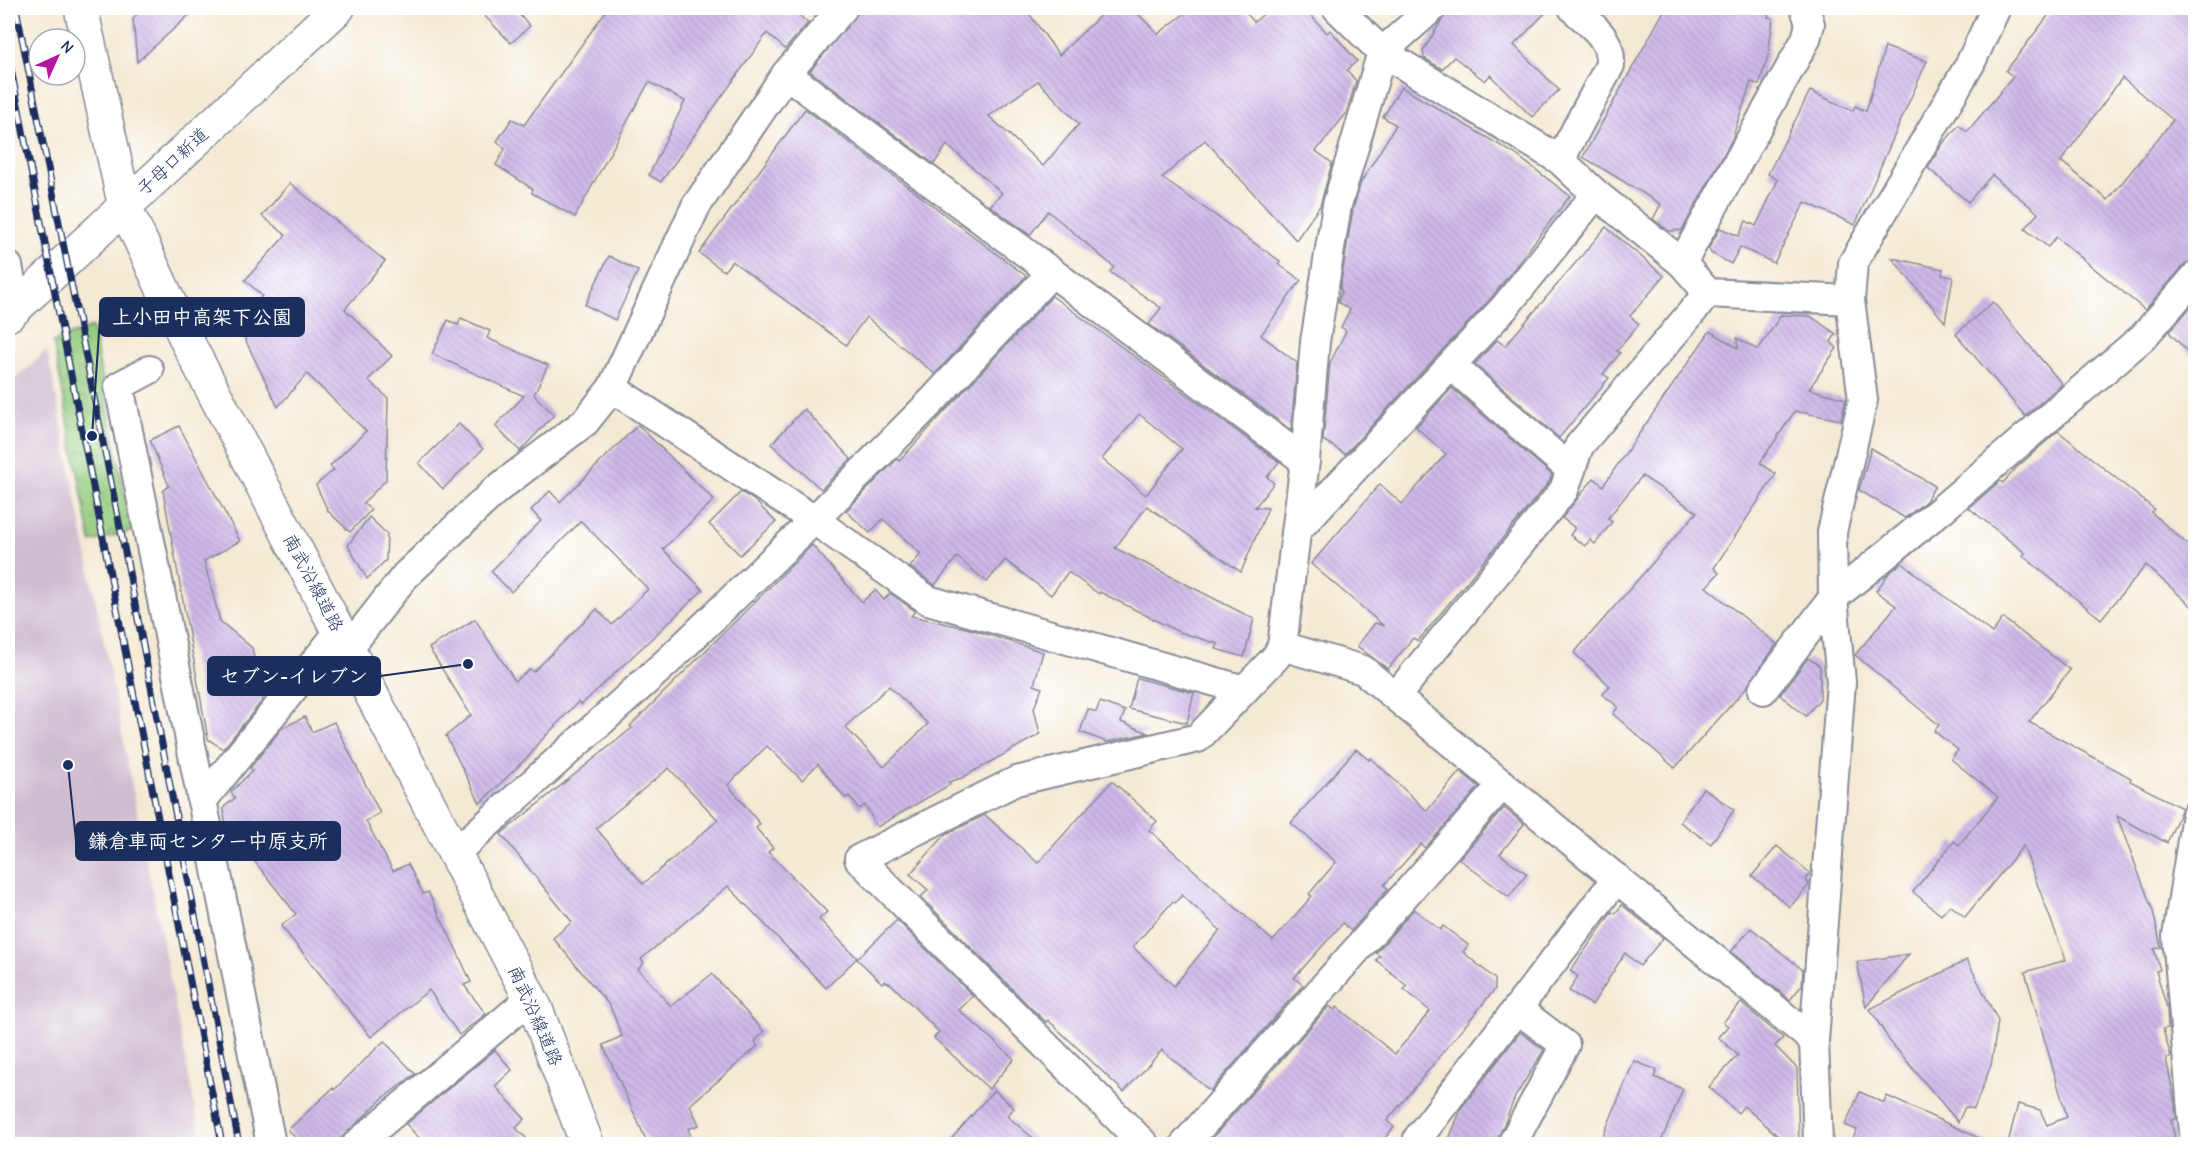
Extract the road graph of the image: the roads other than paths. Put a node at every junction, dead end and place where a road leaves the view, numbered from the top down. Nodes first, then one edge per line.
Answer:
1 (81, 8) edge
2 (338, 8) edge
3 (843, 8) edge
4 (1337, 8) edge
5 (1432, 8) edge
6 (1573, 8) edge
7 (1805, 8) edge
8 (1996, 8) edge
9 (1382, 52) junction
10 (786, 74) junction
11 (1560, 160) junction
12 (1596, 194) junction
13 (125, 207) junction
14 (1682, 263) junction
15 (8, 266) edge
16 (1052, 272) junction
17 (2196, 276) edge
18 (1708, 293) junction
19 (1850, 300) junction
20 (12, 311) edge
21 (1452, 366) junction
22 (149, 370) dead end
23 (612, 388) junction
24 (1305, 462) junction
25 (1571, 470) junction
26 (814, 520) junction
27 (1297, 530) junction
28 (1833, 598) junction
29 (343, 640) junction
30 (1282, 646) junction
31 (1244, 690) junction
32 (1763, 690) dead end
33 (1396, 696) junction
34 (1503, 784) junction
35 (202, 801) junction
36 (2196, 815) edge
37 (454, 853) junction
38 (1617, 878) junction
39 (531, 998) junction
40 (1519, 1010) junction
41 (1814, 1041) junction
42 (271, 1144) edge
43 (357, 1144) edge
44 (587, 1144) edge
45 (1144, 1144) edge
46 (1185, 1144) edge
47 (1417, 1144) edge
48 (1512, 1144) edge
49 (1818, 1144) edge
50 (2195, 1144) edge

1 - 13 street, 南武沿線道路
2 - 13 street, 子母口新道
3 - 10 street
4 - 9 street
5 - 9 street
6 - 11 street
7 - 14 street
8 - 19 street
9 - 11 street
9 - 24 street
10 - 16 street
10 - 23 street
11 - 12 street
12 - 14 street
12 - 21 street
13 - 20 street, 子母口新道
13 - 29 street, 南武沿線道路
14 - 18 street
15 - 20 street
16 - 24 street
16 - 26 street
17 - 28 street
18 - 19 street
18 - 25 street
19 - 28 street
21 - 25 street
21 - 27 street
22 - 35 street
23 - 26 street
23 - 29 street
24 - 27 street
25 - 33 street
26 - 31 street
26 - 37 street
27 - 30 street
28 - 32 street
28 - 41 street
29 - 35 street
29 - 37 street, 南武沿線道路
30 - 31 street
30 - 33 street
31 - 45 street
33 - 34 street
34 - 38 street
34 - 46 street
35 - 42 street
36 - 50 street
37 - 39 street, 南武沿線道路
38 - 40 street
38 - 41 street
39 - 43 street
39 - 44 street, 南武沿線道路
40 - 47 street
40 - 48 street
41 - 49 street

